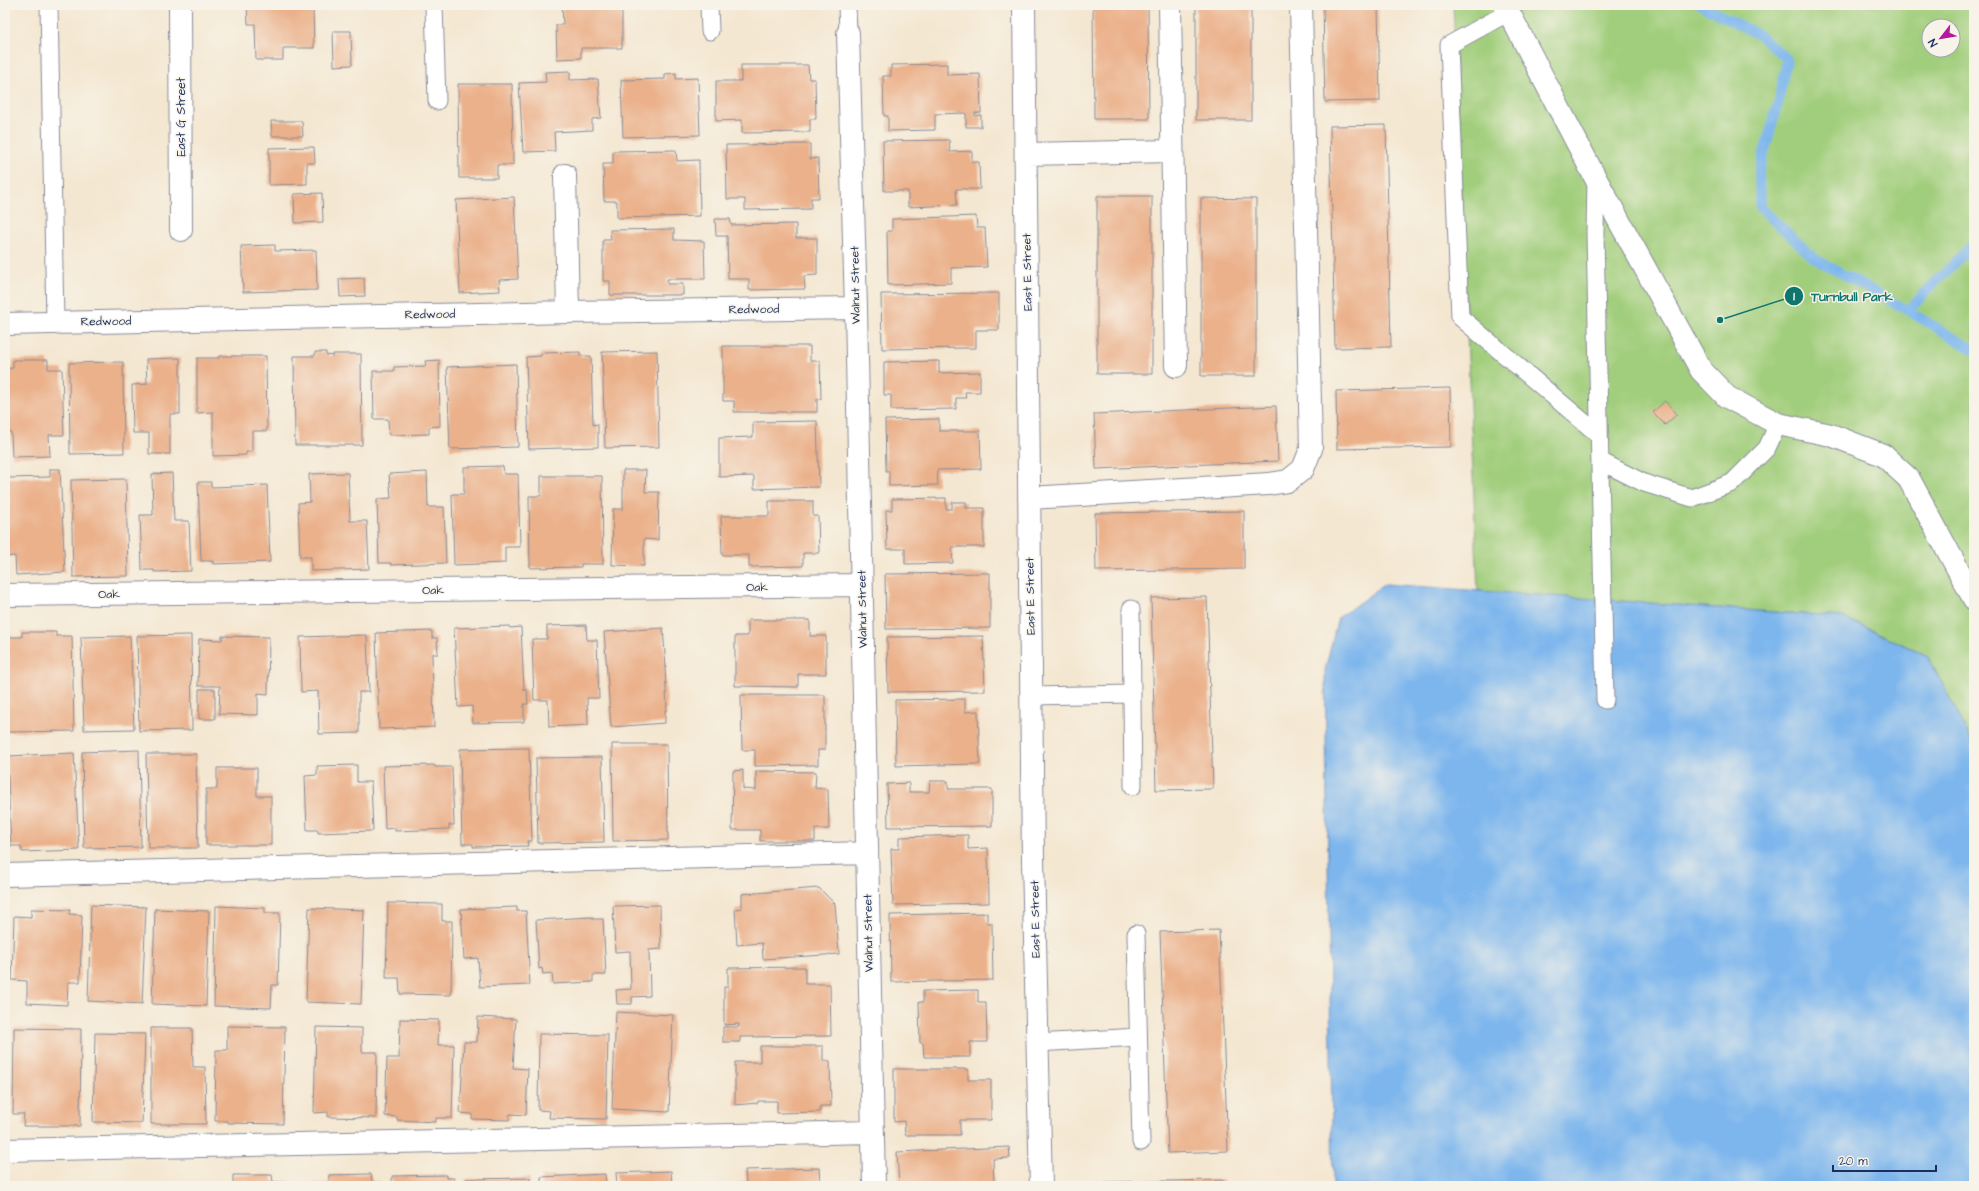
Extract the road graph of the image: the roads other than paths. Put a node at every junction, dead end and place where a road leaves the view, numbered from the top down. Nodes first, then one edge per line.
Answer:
1 (49, 5) edge
2 (180, 5) edge
3 (434, 5) edge
4 (709, 5) edge
5 (847, 5) edge
6 (1024, 5) edge
7 (1170, 5) edge
8 (1301, 5) edge
9 (1507, 9) edge
10 (710, 31) dead end
11 (848, 33) joint
12 (437, 100) dead end
13 (1172, 151) junction
14 (1026, 154) junction
15 (565, 175) dead end
16 (1596, 179) junction
17 (182, 230) dead end
18 (856, 308) junction
19 (568, 312) junction
20 (55, 322) junction
21 (5, 324) edge
22 (1176, 366) dead end
23 (1778, 424) junction
24 (1599, 436) junction
25 (1600, 461) junction
26 (1029, 498) junction
27 (861, 585) junction
28 (5, 595) edge
29 (1974, 599) edge
30 (1131, 609) dead end
31 (1132, 694) junction
32 (1032, 696) junction
33 (1605, 700) dead end
34 (1133, 786) dead end
35 (867, 854) junction
36 (5, 875) edge
37 (1136, 934) dead end
38 (1138, 1037) junction
39 (1037, 1042) junction
40 (872, 1132) junction
41 (1141, 1142) dead end
42 (5, 1150) edge
43 (874, 1186) edge
44 (1041, 1186) edge

1 - 20 lane
2 - 17 street, East G Street
3 - 12 lane
4 - 10 lane
5 - 11 lane
6 - 14 street, East E Street
7 - 13 street
8 - 26 street
9 - 16 street
9 - 24 lane
11 - 18 street, Walnut Street
13 - 14 street
13 - 22 street
14 - 26 street, East E Street
15 - 19 street
16 - 23 street
16 - 24 lane
18 - 19 street, Redwood
18 - 27 street, Walnut Street
19 - 20 street, Redwood
20 - 21 street, Redwood
23 - 25 lane
23 - 29 street
24 - 25 lane
25 - 33 lane
26 - 32 street, East E Street
27 - 28 street, Oak
27 - 35 street, Walnut Street
30 - 31 lane
31 - 32 lane
31 - 34 lane
32 - 39 street, East E Street
35 - 36 street
35 - 40 street, Walnut Street
37 - 38 lane
38 - 39 lane
38 - 41 lane
39 - 44 street, East E Street
40 - 42 street
40 - 43 street, Walnut Street

